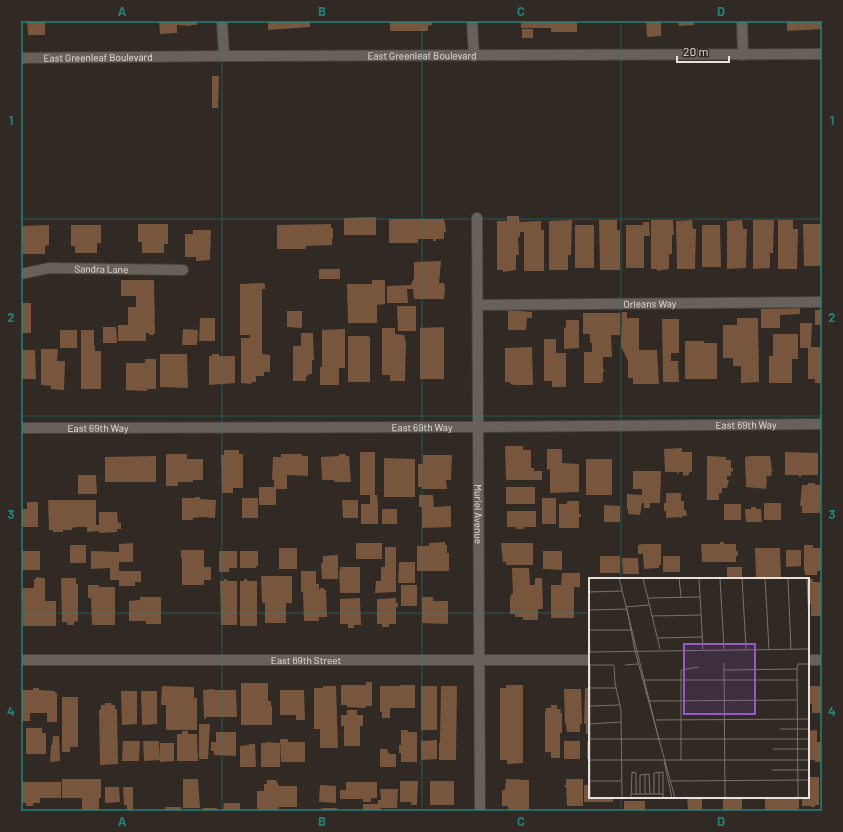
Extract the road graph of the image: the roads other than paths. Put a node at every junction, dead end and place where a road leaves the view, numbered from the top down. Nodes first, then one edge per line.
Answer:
1 (222, 21) edge
2 (472, 21) edge
3 (742, 21) edge
4 (822, 54) edge
5 (743, 55) junction
6 (224, 56) junction
7 (474, 56) junction
8 (21, 58) edge
9 (477, 218) dead end
10 (183, 270) dead end
11 (21, 274) edge
12 (822, 302) edge
13 (478, 305) junction
14 (822, 424) edge
15 (478, 427) junction
16 (21, 428) edge
17 (21, 660) edge
18 (479, 660) junction
19 (589, 660) edge
20 (809, 660) edge
21 (822, 660) edge
22 (480, 811) edge

1 - 6 street
2 - 7 street
3 - 5 street
4 - 5 street, East Greenleaf Boulevard
5 - 7 street, East Greenleaf Boulevard
6 - 7 street, East Greenleaf Boulevard
6 - 8 street, East Greenleaf Boulevard
9 - 13 street, Muriel Avenue
10 - 11 street, Sandra Lane
12 - 13 street, Orleans Way
13 - 15 street, Muriel Avenue
14 - 15 street, East 69th Way
15 - 16 street, East 69th Way
15 - 18 street, Muriel Avenue
17 - 18 street, East 69th Street
18 - 19 street, East 69th Street
18 - 22 street, Muriel Avenue
20 - 21 street

